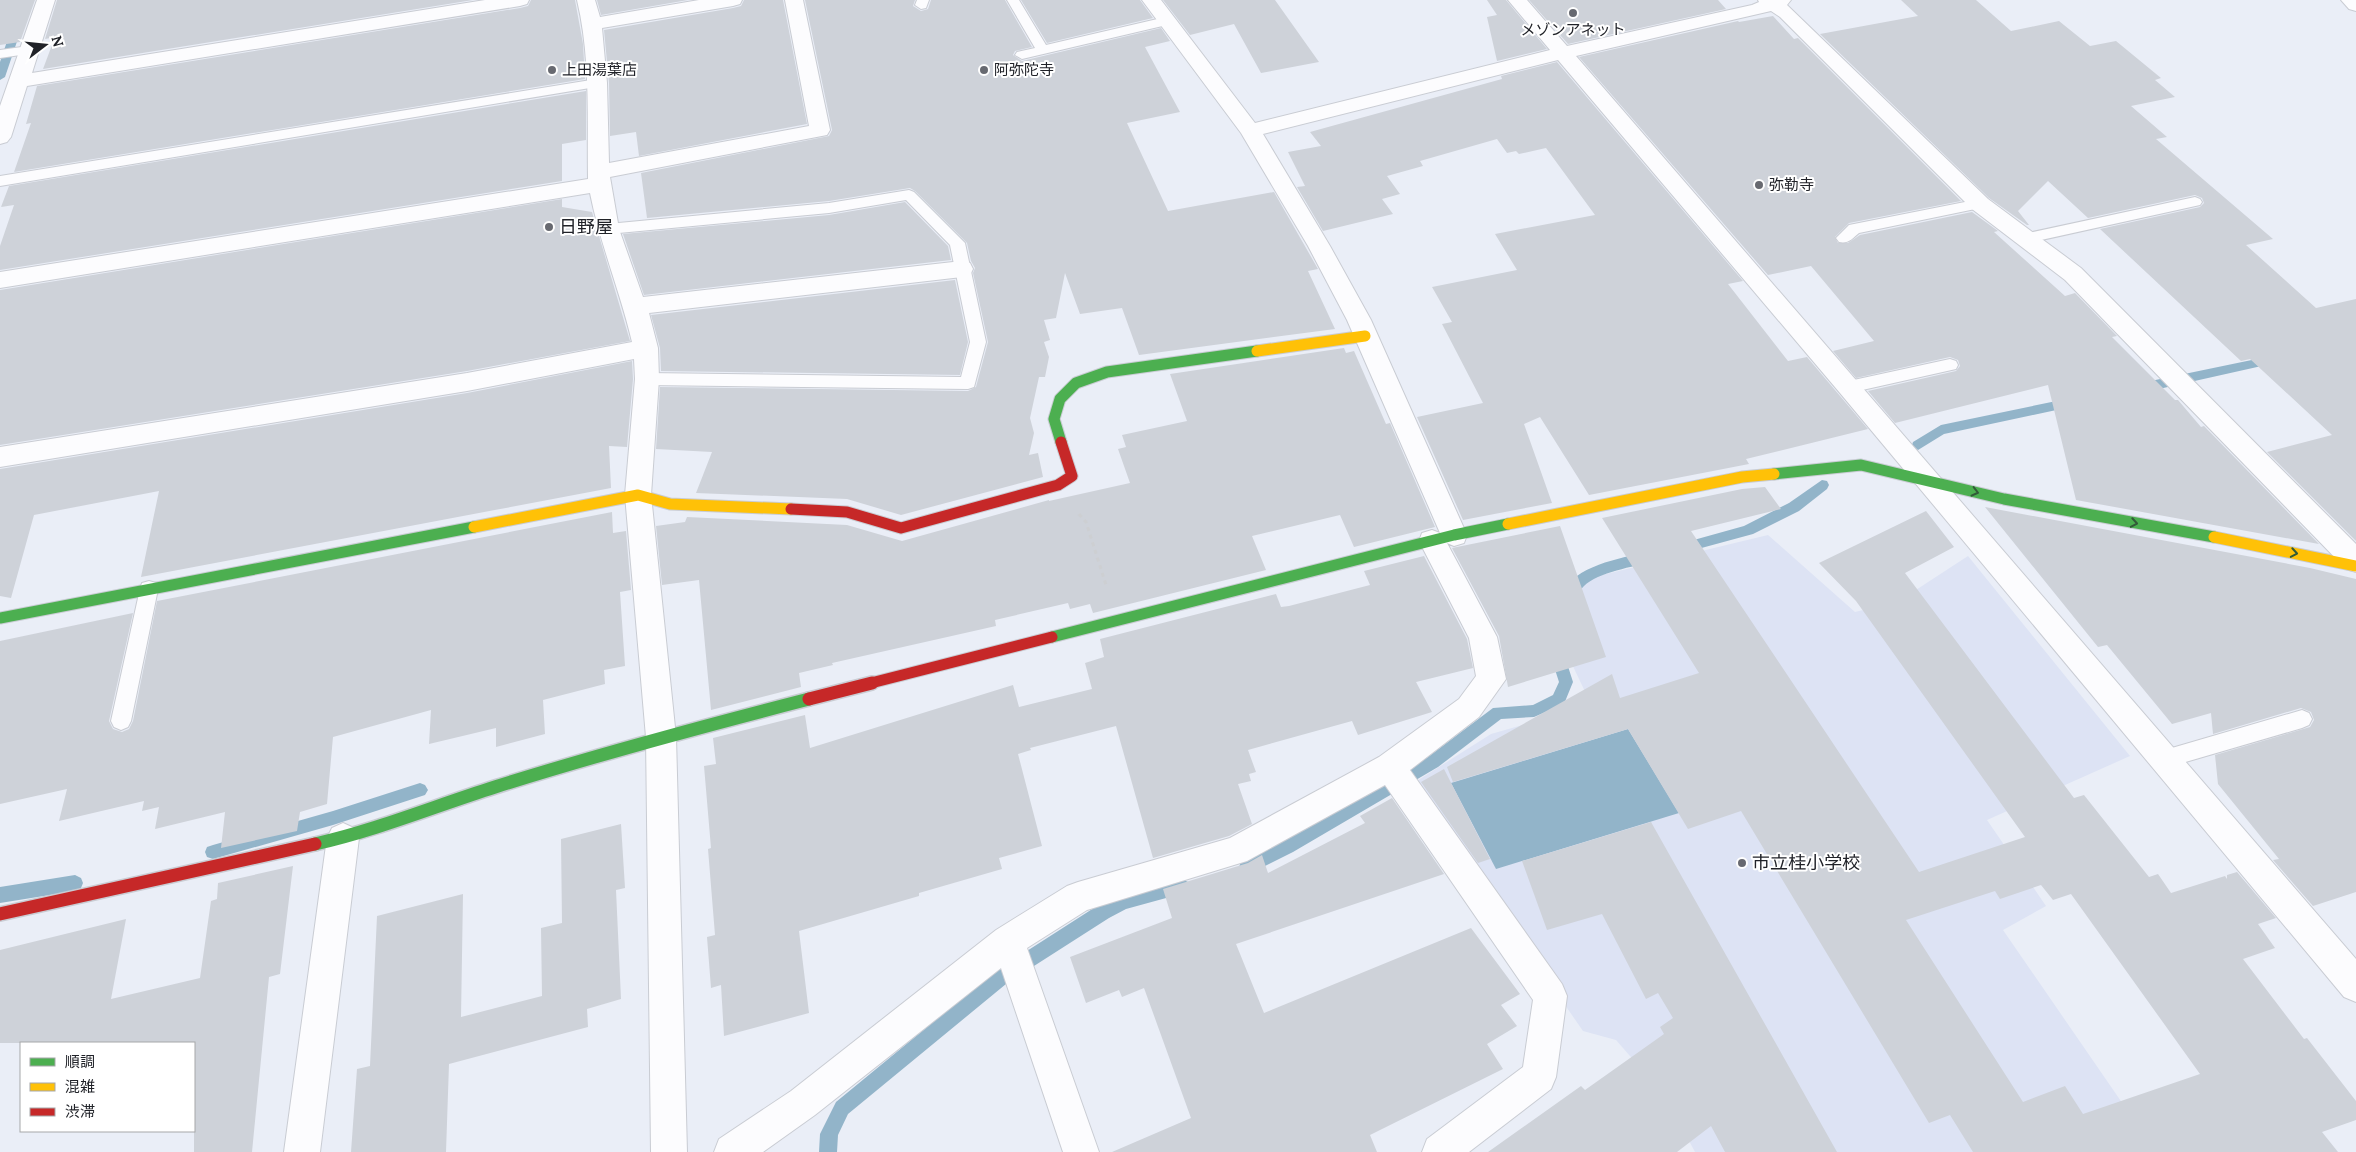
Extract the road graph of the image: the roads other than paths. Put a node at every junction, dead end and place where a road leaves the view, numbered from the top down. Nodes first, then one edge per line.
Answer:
1 (46, 0) edge
2 (520, 0) edge
3 (733, 0) edge
4 (794, 0) edge
5 (1013, 0) edge
6 (1151, 0) edge
7 (1517, 0) edge
8 (2350, 0) edge
9 (1774, 1) edge
10 (2356, 5) edge
11 (589, 12) edge
12 (1166, 21) junction
13 (1042, 49) junction
14 (30, 50) junction
15 (1563, 53) junction
16 (0, 54) edge
17 (1022, 54) dead end
18 (19, 81) junction
19 (596, 83) junction
20 (5, 107) edge
21 (1250, 131) junction
22 (0, 138) edge
23 (600, 178) junction
24 (0, 181) edge
25 (2195, 202) dead end
26 (1980, 204) junction
27 (608, 229) junction
28 (1844, 238) dead end
29 (2028, 238) junction
30 (962, 269) junction
31 (0, 280) edge
32 (635, 306) junction
33 (1365, 336) junction
34 (646, 348) junction
35 (1950, 365) dead end
36 (647, 379) junction
37 (1849, 387) junction
38 (0, 457) edge
39 (1928, 480) junction
40 (638, 495) junction
41 (1443, 538) junction
42 (2356, 561) edge
43 (2356, 566) edge
44 (149, 589) junction
45 (0, 618) edge
46 (2302, 718) dead end
47 (121, 721) dead end
48 (661, 737) junction
49 (2165, 759) junction
50 (1396, 775) junction
51 (343, 838) junction
52 (0, 914) edge
53 (1010, 947) junction
54 (2356, 984) edge
55 (302, 1152) edge
56 (669, 1152) edge
57 (732, 1152) edge
58 (1081, 1152) edge
59 (1440, 1152) edge

1 - 14 street
2 - 18 street
3 - 11 street
4 - 23 street
5 - 13 lane
6 - 12 street
7 - 15 street
8 - 10 street
9 - 15 street
9 - 26 street
11 - 19 street
12 - 13 lane
12 - 21 street
13 - 17 lane
14 - 16 lane
14 - 18 street
15 - 21 street
15 - 37 street
18 - 20 street
19 - 23 street
19 - 24 lane
20 - 22 street
21 - 33 street
23 - 27 street
23 - 31 street
25 - 29 lane
26 - 28 lane
26 - 29 street
27 - 30 lane
27 - 32 street
29 - 42 street
30 - 32 street
30 - 36 lane
32 - 34 street
33 - 40 street
33 - 41 street
34 - 36 street
34 - 38 street
35 - 37 lane
36 - 40 street
37 - 39 street
39 - 41 street
39 -> 43 street
39 - 49 street
40 - 44 street
40 - 48 street
41 - 48 street
41 - 50 street
44 - 45 street
44 - 47 lane
46 - 49 lane
48 - 51 street
48 - 56 street
49 - 54 street
50 - 53 street
50 - 59 street
51 - 52 street
51 - 55 street
53 - 57 street
53 - 58 street

